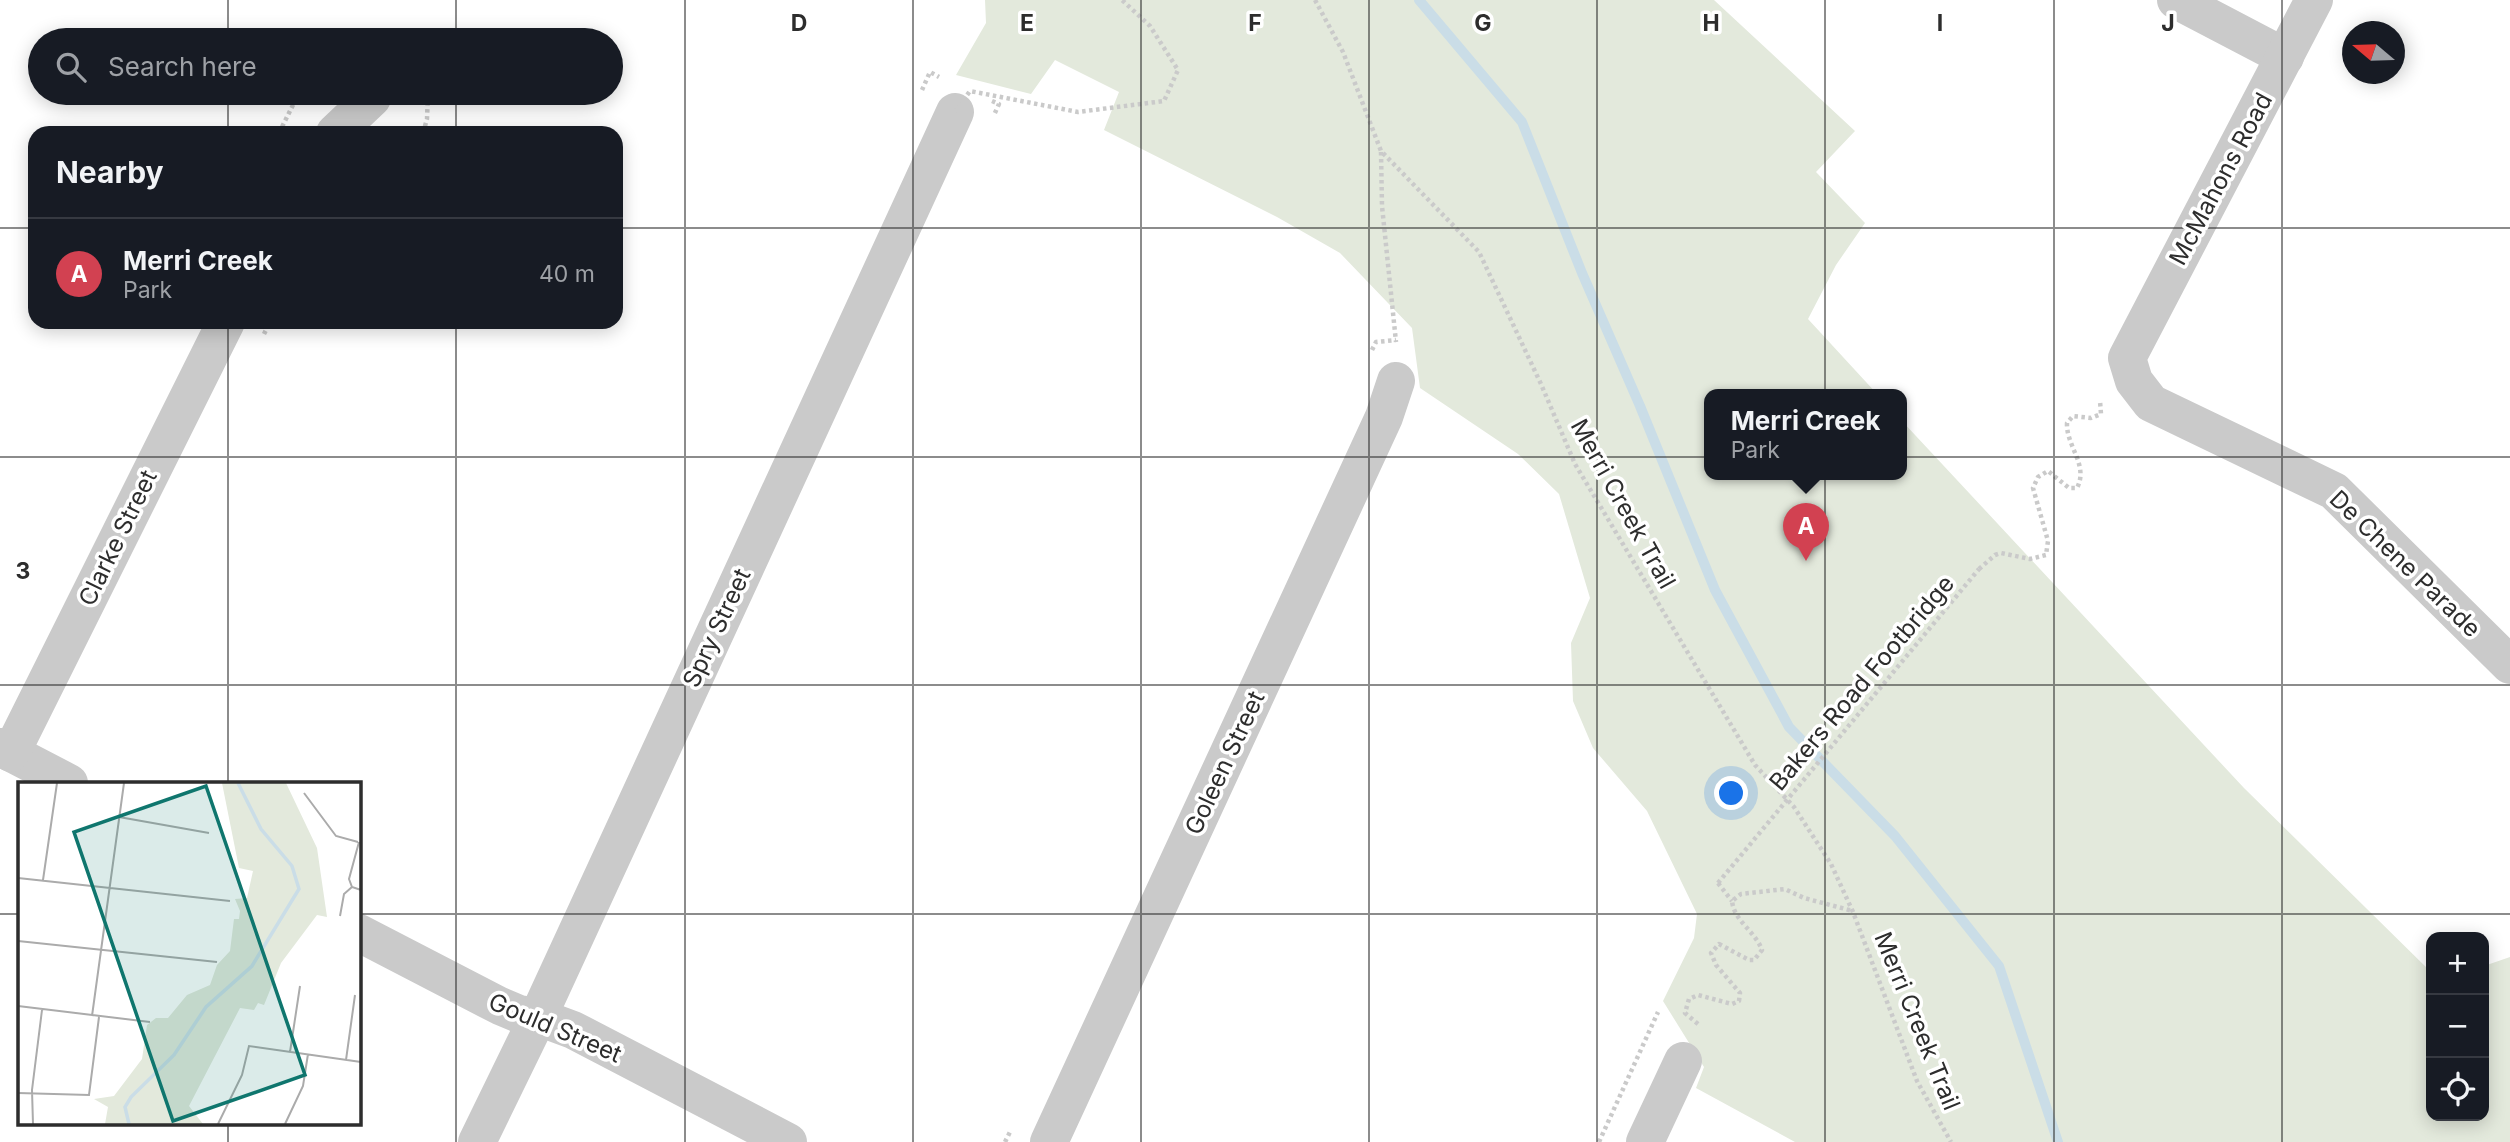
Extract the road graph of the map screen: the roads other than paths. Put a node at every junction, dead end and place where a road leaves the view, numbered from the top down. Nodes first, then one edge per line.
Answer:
1 (2176, 0) edge
2 (2314, 0) edge
3 (2285, 57) junction
4 (365, 105) edge
5 (955, 112) road end
6 (342, 126) edge
7 (222, 329) edge
8 (2131, 370) joint
9 (1396, 382) road end
10 (2510, 665) edge
11 (5, 750) edge
12 (67, 782) edge
13 (360, 934) edge
14 (538, 1017) junction
15 (1683, 1061) dead end
16 (477, 1142) edge
17 (788, 1142) edge
18 (1049, 1142) edge
19 (1645, 1142) edge

1 - 3 street
2 - 3 street, McMahons Road
3 - 8 street, McMahons Road
4 - 6 street
5 - 14 street, Spry Street
7 - 11 street, Clarke Street
8 - 10 street, De Chene Parade
9 - 18 street, Goleen Street
11 - 12 street
13 - 14 street, Gould Street
14 - 16 street, Spry Street
14 - 17 street, Gould Street
15 - 19 street

